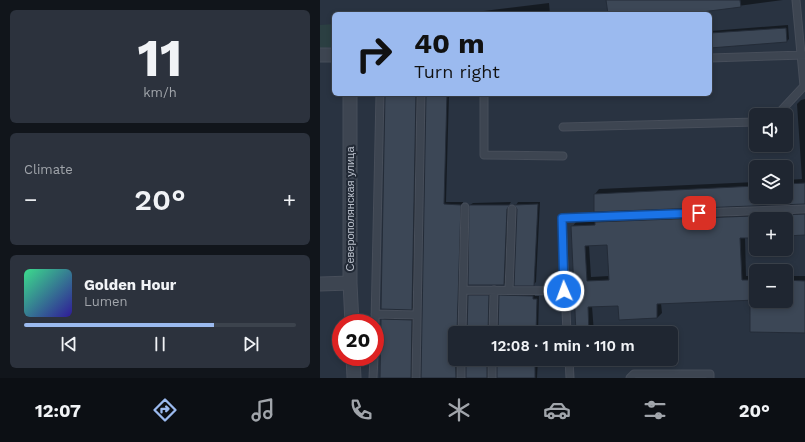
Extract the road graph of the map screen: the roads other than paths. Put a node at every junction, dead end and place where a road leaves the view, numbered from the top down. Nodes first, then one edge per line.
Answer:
1 (796, 0) edge
2 (320, 55) edge
3 (332, 55) edge
4 (803, 55) edge
5 (712, 58) edge
6 (350, 96) edge
7 (380, 96) edge
8 (421, 96) edge
9 (484, 96) edge
10 (784, 108) edge
11 (749, 122) edge
12 (563, 127) dead end
13 (562, 156) dead end
14 (465, 207) dead end
15 (512, 209) dead end
16 (805, 209) edge
17 (350, 283) junction
18 (320, 284) edge
19 (463, 290) junction
20 (494, 290) junction
21 (509, 290) junction
22 (564, 291) junction
23 (352, 314) edge
24 (375, 314) edge
25 (384, 314) edge
26 (417, 316) junction
27 (462, 326) edge
28 (493, 326) edge
29 (566, 326) edge
30 (353, 366) edge
31 (374, 366) edge
32 (461, 366) edge
33 (492, 366) edge
34 (569, 366) edge
35 (354, 378) edge
36 (373, 378) edge
37 (416, 378) edge
38 (461, 378) edge
39 (492, 378) edge
40 (570, 378) edge
41 (630, 378) edge
42 (710, 378) edge

1 - 4 lane
2 - 3 street
4 - 5 lane
4 - 10 lane
6 - 17 street, Северополянская улица
7 - 24 lane
8 - 26 lane
9 - 13 lane
11 - 12 lane
14 - 19 lane
15 - 21 lane
16 - 22 lane
17 - 18 street
17 - 23 street, Северополянская улица
19 - 20 lane
19 - 27 lane
20 - 21 lane
20 - 28 lane
21 - 22 lane
22 - 29 lane
25 - 26 lane
26 - 37 lane
30 - 35 street
31 - 36 lane
32 - 38 lane
33 - 39 lane
34 - 40 lane
41 - 42 lane

